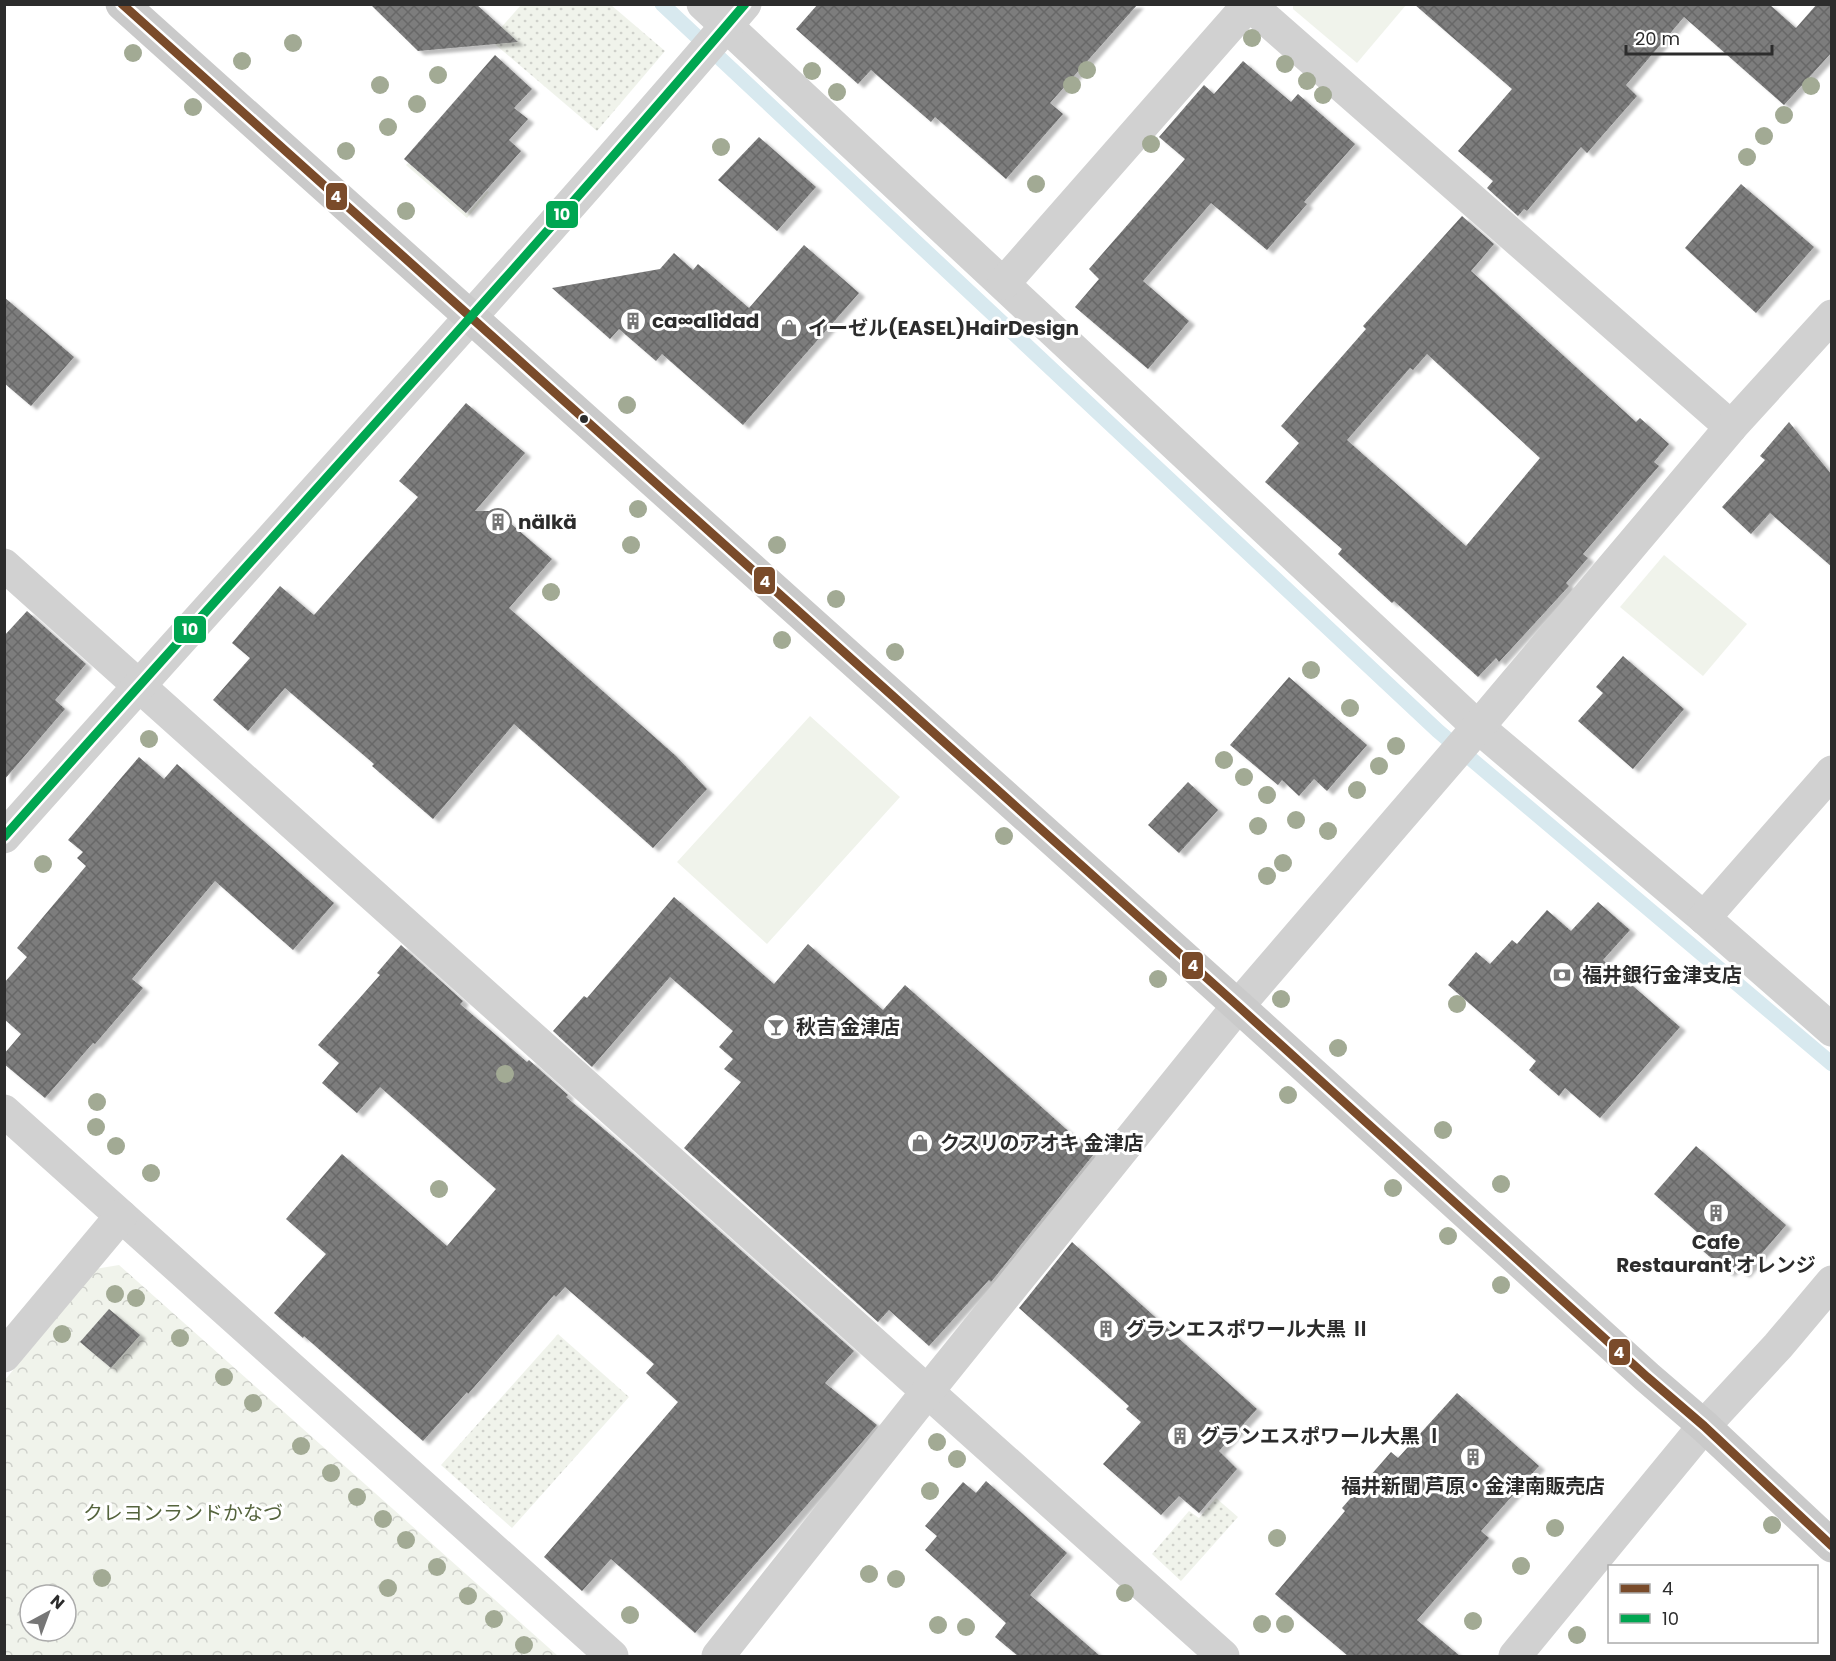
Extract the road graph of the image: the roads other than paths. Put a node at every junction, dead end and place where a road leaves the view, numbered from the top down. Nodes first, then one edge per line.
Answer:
1 (122, 4) edge
2 (702, 4) edge
3 (735, 16) edge
4 (1004, 283) junction
5 (1832, 316) edge
6 (472, 318) junction
7 (1731, 427) junction
8 (4, 566) edge
9 (138, 687) junction
10 (1478, 727) junction
11 (1832, 772) edge
12 (4, 837) edge
13 (1704, 918) junction
14 (1238, 1006) junction
15 (1832, 1030) edge
16 (4, 1110) edge
17 (121, 1216) junction
18 (1832, 1282) edge
19 (4, 1356) edge
20 (927, 1392) junction
21 (1704, 1426) junction
22 (1832, 1546) edge
23 (612, 1656) edge
24 (718, 1656) edge
25 (1223, 1656) edge
26 (1515, 1656) edge

1 - 6 main road
2 - 3 street
3 - 4 street
3 - 6 street
4 - 7 street
4 - 10 street
5 - 7 street
6 - 9 street
6 - 14 main road
7 - 10 street
8 - 9 street
9 - 12 street
9 - 20 street
10 - 13 street
10 - 14 street
11 - 13 street
13 - 15 street
14 - 20 street
14 - 21 main road
16 - 17 street
17 - 19 street
17 - 23 street
18 - 21 street
20 - 24 street
20 - 25 street
21 - 22 main road
21 - 26 street

